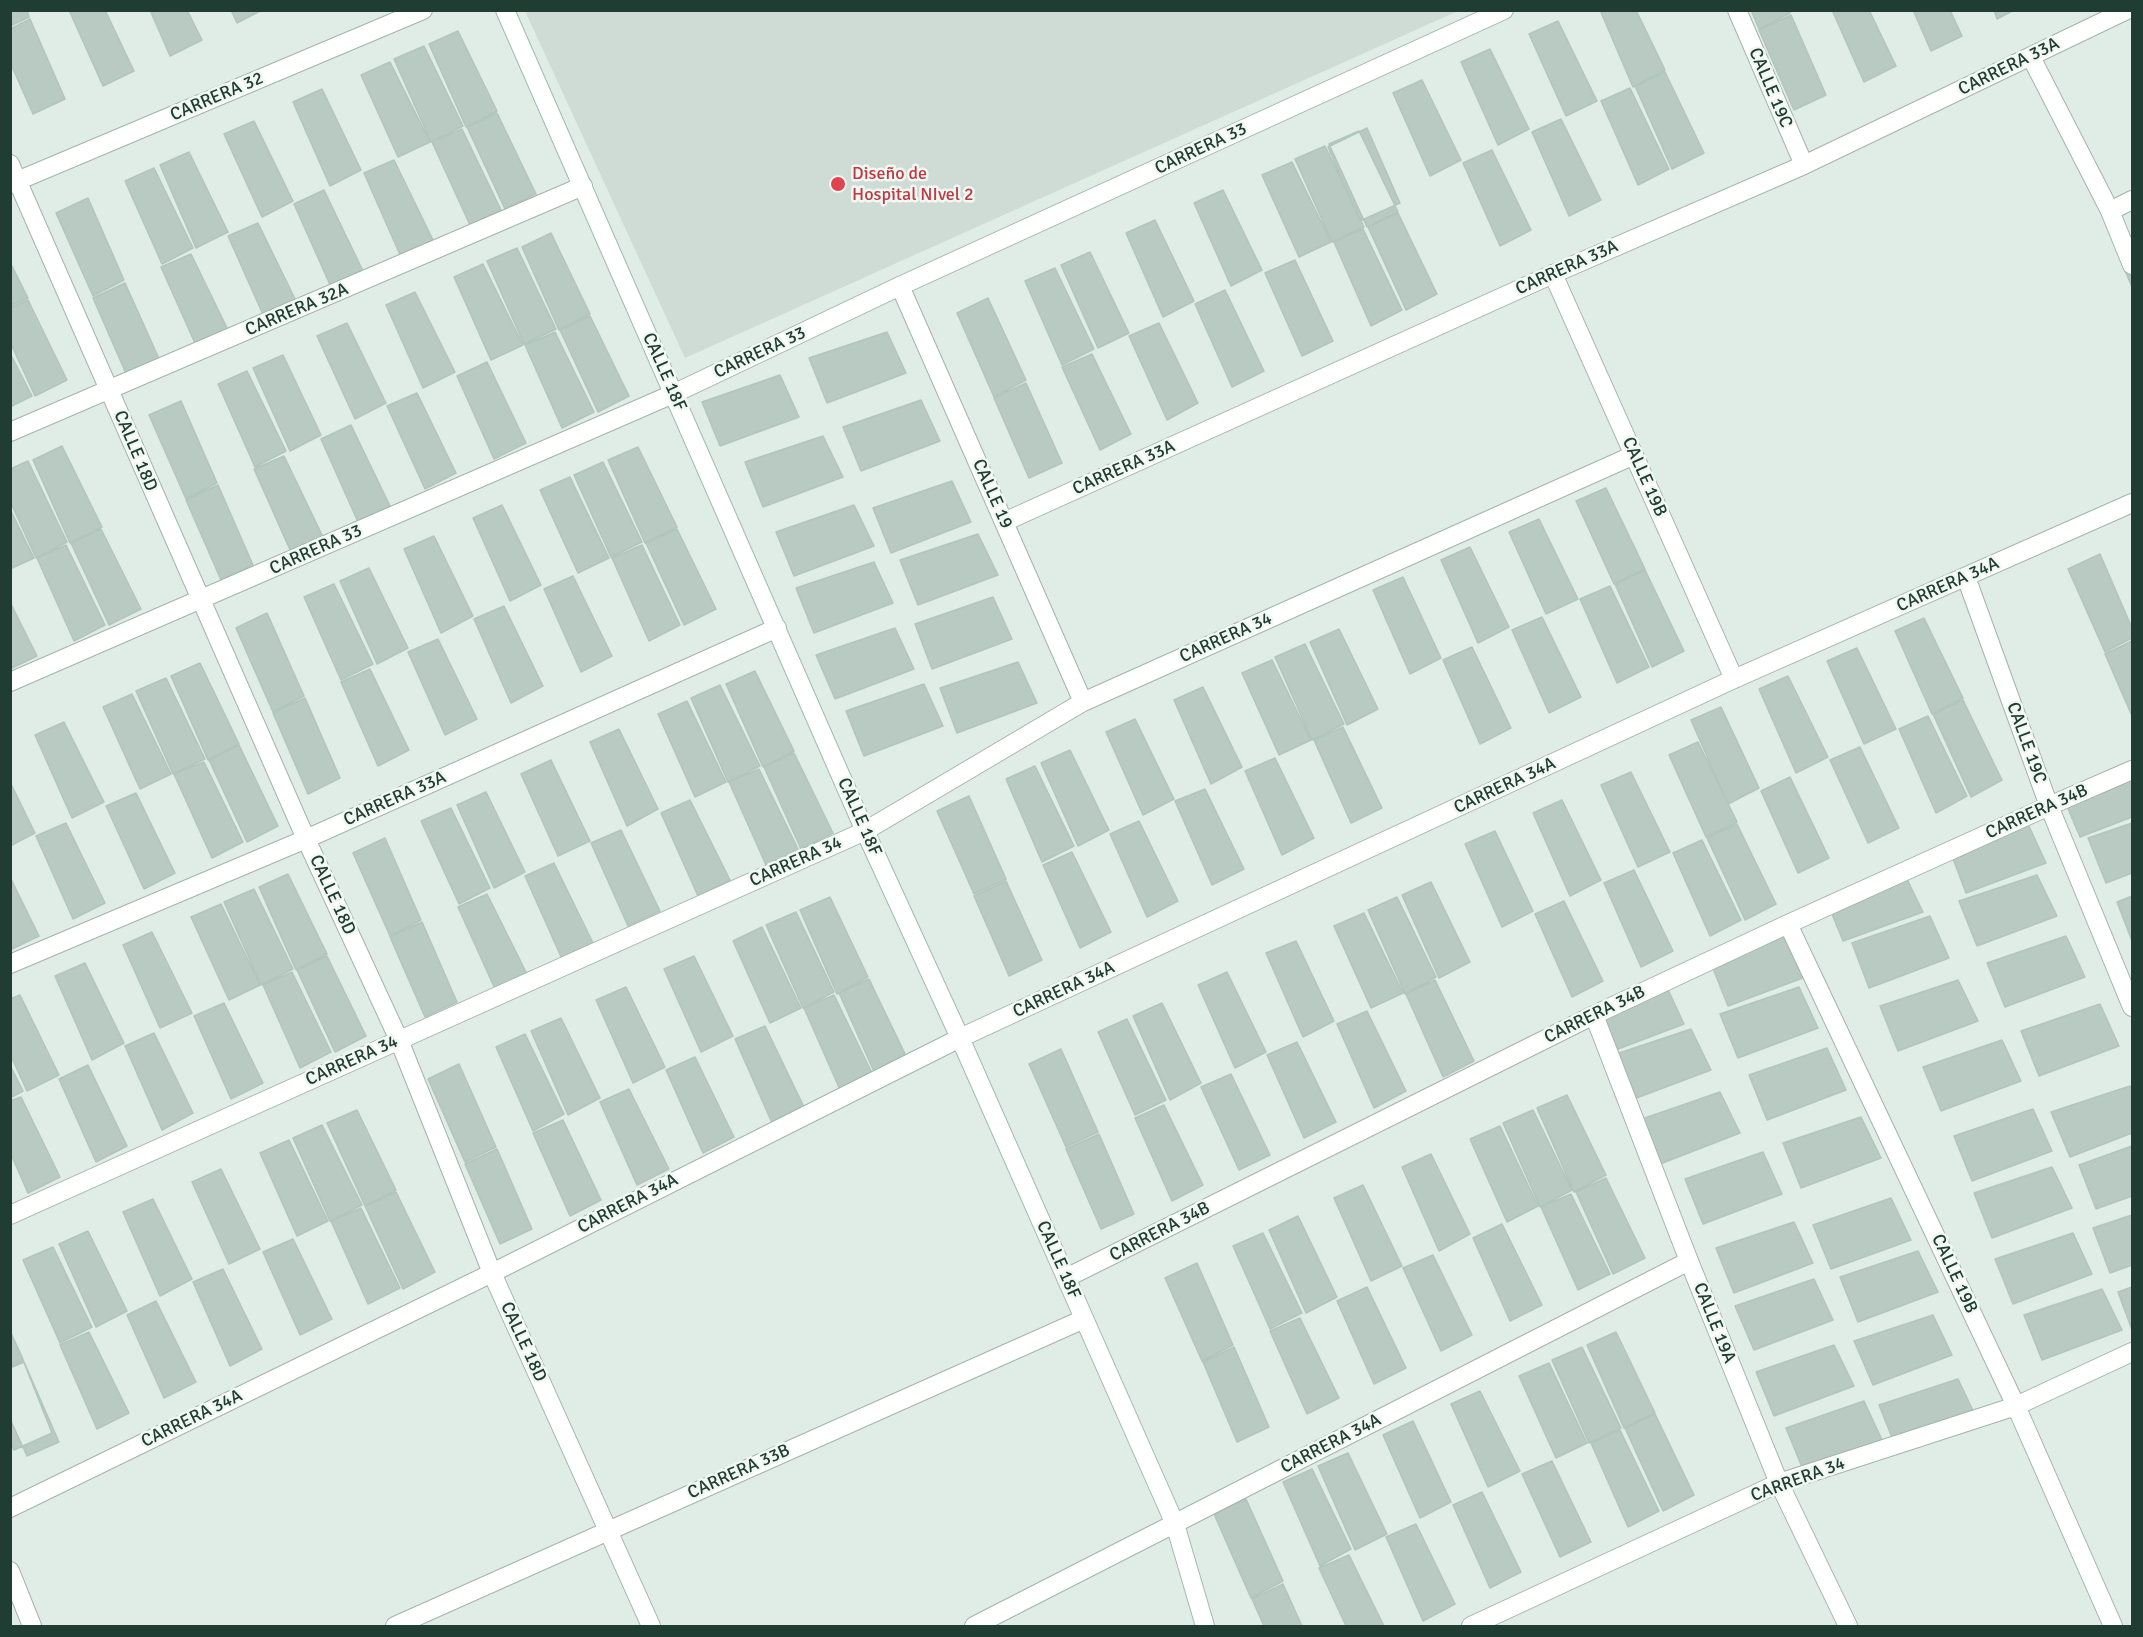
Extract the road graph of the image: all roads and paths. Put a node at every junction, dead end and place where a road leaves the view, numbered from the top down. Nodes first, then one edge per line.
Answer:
1 (423, 10) edge
2 (505, 10) edge
3 (1504, 10) edge
4 (1737, 10) edge
5 (2127, 10) edge
6 (2031, 57) junction
7 (1804, 165) junction
8 (13, 176) edge
9 (583, 186) junction
10 (2133, 200) edge
11 (2110, 211) junction
12 (2133, 265) edge
13 (1553, 274) junction
14 (900, 286) junction
15 (110, 391) junction
16 (673, 394) junction
17 (10, 432) edge
18 (1634, 455) junction
19 (2133, 503) edge
20 (1004, 522) junction
21 (1966, 576) junction
22 (200, 601) junction
23 (777, 628) junction
24 (1734, 680) junction
25 (10, 682) edge
26 (1083, 702) junction
27 (2133, 770) edge
28 (2049, 806) junction
29 (865, 831) junction
30 (306, 839) junction
31 (1788, 924) junction
32 (10, 963) edge
33 (2133, 1007) edge
34 (1594, 1015) junction
35 (960, 1038) junction
36 (399, 1040) junction
37 (10, 1215) edge
38 (1689, 1261) junction
39 (492, 1273) junction
40 (1066, 1278) junction
41 (1084, 1319) junction
42 (2133, 1352) edge
43 (2016, 1406) junction
44 (1779, 1483) junction
45 (10, 1509) edge
46 (1175, 1524) junction
47 (609, 1530) junction
48 (10, 1571) edge
49 (32, 1626) edge
50 (395, 1626) edge
51 (651, 1626) edge
52 (974, 1626) edge
53 (1205, 1626) edge
54 (1471, 1626) edge
55 (1848, 1626) edge
56 (2113, 1626) edge

1 - 8 street, CARRERA 32
2 - 9 street, CALLE 18F
3 - 14 street, CARRERA 33
4 - 7 street, CALLE 19C
5 - 6 street, CARRERA 33A
6 - 7 street, CARRERA 33A
6 - 11 street
7 - 13 street, CARRERA 33A
8 - 15 street, CALLE 18D
9 - 15 street, CARRERA 32A
9 - 16 street, CALLE 18F
10 - 11 street
11 - 12 street
13 - 18 street, CALLE 19B
13 - 20 street, CARRERA 33A
14 - 16 street, CARRERA 33
14 - 20 street, CALLE 19
15 - 17 street, CARRERA 32A
15 - 22 street, CALLE 18D
16 - 22 street, CARRERA 33
16 - 23 street, CALLE 18F
18 - 24 street, CALLE 19B
18 - 26 street, CARRERA 34
19 - 21 street, CARRERA 34A
20 - 26 street, CALLE 19
21 - 24 street, CARRERA 34A
21 - 28 street, CALLE 19C
22 - 25 street, CARRERA 33
22 - 30 street, CALLE 18D
23 - 29 street, CALLE 18F
23 - 30 street, CARRERA 33A
24 - 35 street, CARRERA 34A
26 - 29 street, CARRERA 34
27 - 28 street, CARRERA 34B
28 - 31 street, CARRERA 34B
28 - 33 street, CALLE 19C
29 - 35 street, CALLE 18F
29 - 36 street, CARRERA 34
30 - 32 street, CARRERA 33A
30 - 36 street, CALLE 18D
31 - 34 street, CARRERA 34B
31 - 43 street, CALLE 19B
34 - 38 street, CALLE 19A
34 - 40 street, CARRERA 34B
35 - 39 street, CARRERA 34A
35 - 40 street, CALLE 18F
36 - 37 street, CARRERA 34
36 - 39 street, CALLE 18D
38 - 44 street, CALLE 19A
38 - 46 street, CARRERA 34A
39 - 45 street, CARRERA 34A
39 - 47 street, CALLE 18D
40 - 41 street, CALLE 18F
41 - 46 street, CALLE 18F
41 - 47 street, CARRERA 33B
42 - 43 street, CARRERA 34
43 - 44 street, CARRERA 34
43 - 56 street, CALLE 19B
44 - 54 street, CARRERA 34
44 - 55 street, CALLE 19A
46 - 52 street, CARRERA 34A
46 - 53 street, CALLE 18F
47 - 50 street, CARRERA 33B
47 - 51 street, CALLE 18D
48 - 49 street

